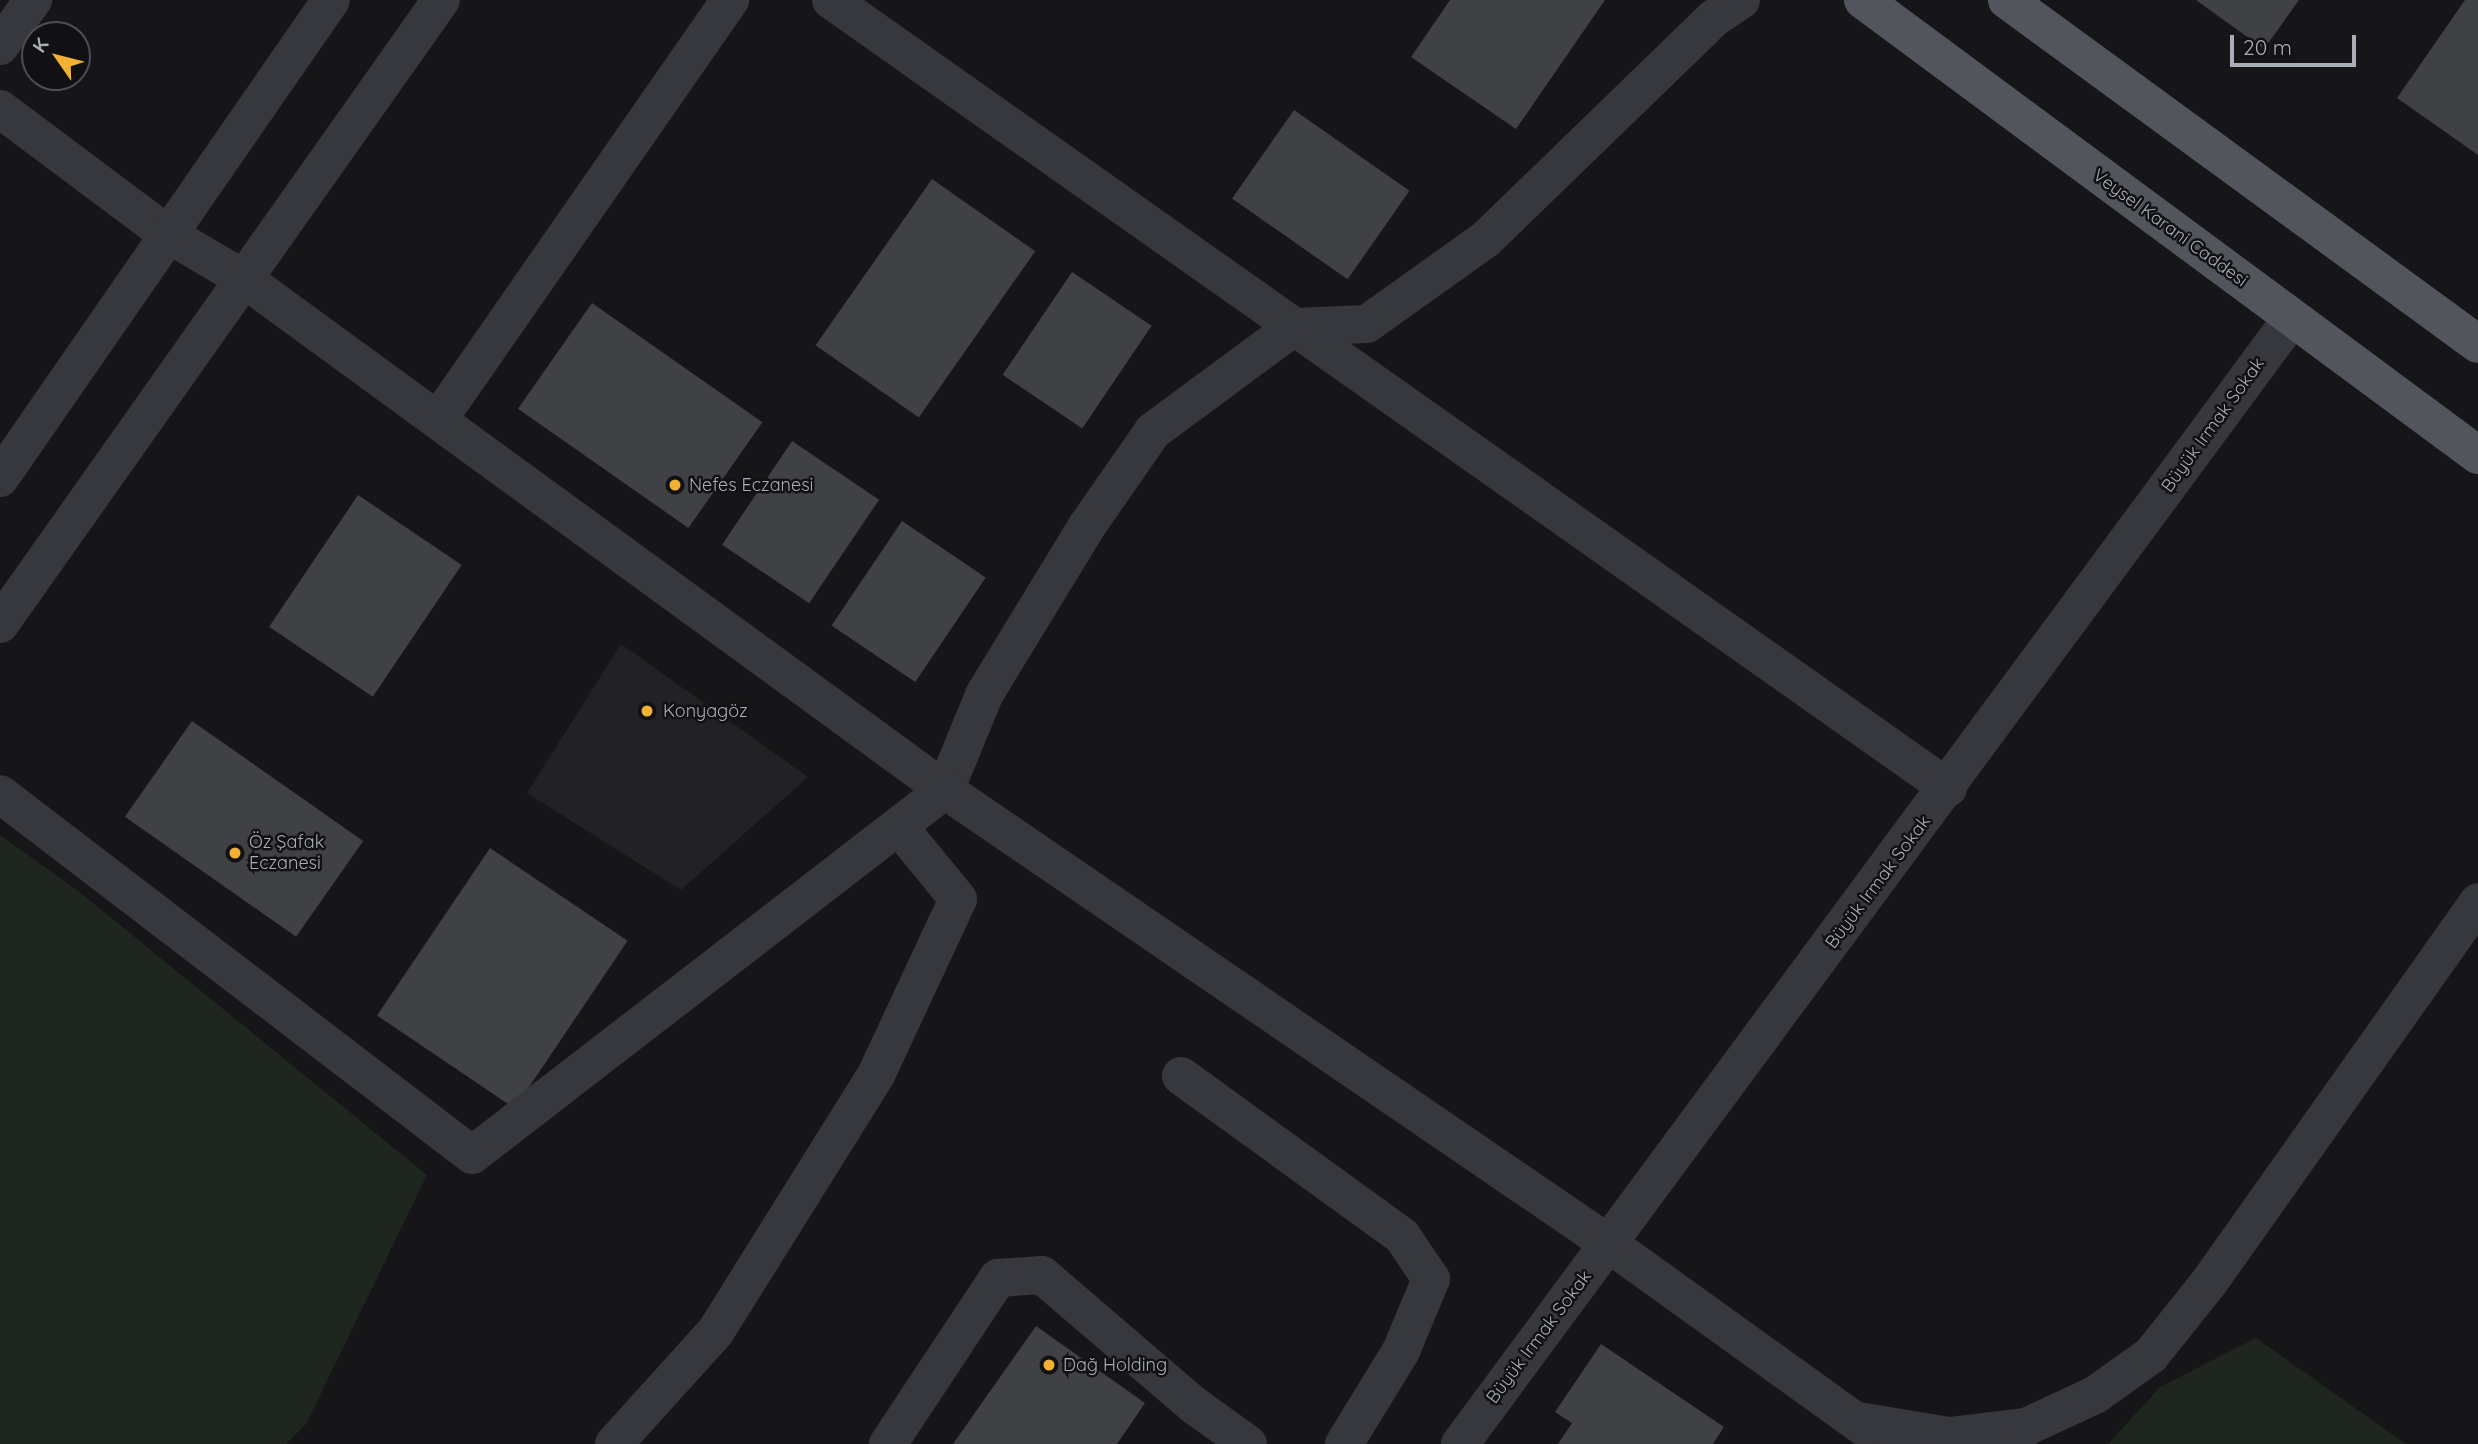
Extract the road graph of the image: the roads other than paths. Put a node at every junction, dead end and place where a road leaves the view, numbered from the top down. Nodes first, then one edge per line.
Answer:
1 (33, 0) edge
2 (331, 0) edge
3 (441, 0) edge
4 (730, 0) edge
5 (831, 0) edge
6 (1741, 0) edge
7 (1863, 0) edge
8 (2007, 0) edge
9 (0, 46) edge
10 (0, 109) edge
11 (166, 233) junction
12 (244, 279) junction
13 (2292, 318) junction
14 (1294, 327) junction
15 (2478, 345) edge
16 (438, 421) junction
17 (2478, 455) edge
18 (0, 478) edge
19 (0, 625) edge
20 (1948, 788) junction
21 (945, 790) junction
22 (0, 794) edge
23 (899, 827) junction
24 (2478, 902) edge
25 (1181, 1076) dead end
26 (1609, 1244) junction
27 (1856, 1421) junction
28 (614, 1444) edge
29 (888, 1444) edge
30 (1248, 1444) edge
31 (1344, 1444) edge
32 (1460, 1444) edge
33 (1887, 1444) edge

1 - 9 street
2 - 11 street
3 - 12 street
4 - 16 street
5 - 14 street
6 - 14 street
7 - 13 main road, Veysel Karani Caddesi
8 - 15 main road
10 - 11 street
11 - 12 street
11 - 18 street
12 - 16 street
12 - 19 street
13 - 17 main road, Veysel Karani Caddesi
13 - 20 street, Büyük Irmak Sokak
14 - 20 street
14 - 21 street
16 - 21 street
20 - 26 street, Büyük Irmak Sokak
21 - 23 street
21 - 26 street
22 - 23 street
23 - 28 street
24 - 27 street
25 - 31 street
26 - 27 street
26 - 32 street, Büyük Irmak Sokak
27 - 33 street
29 - 30 street

